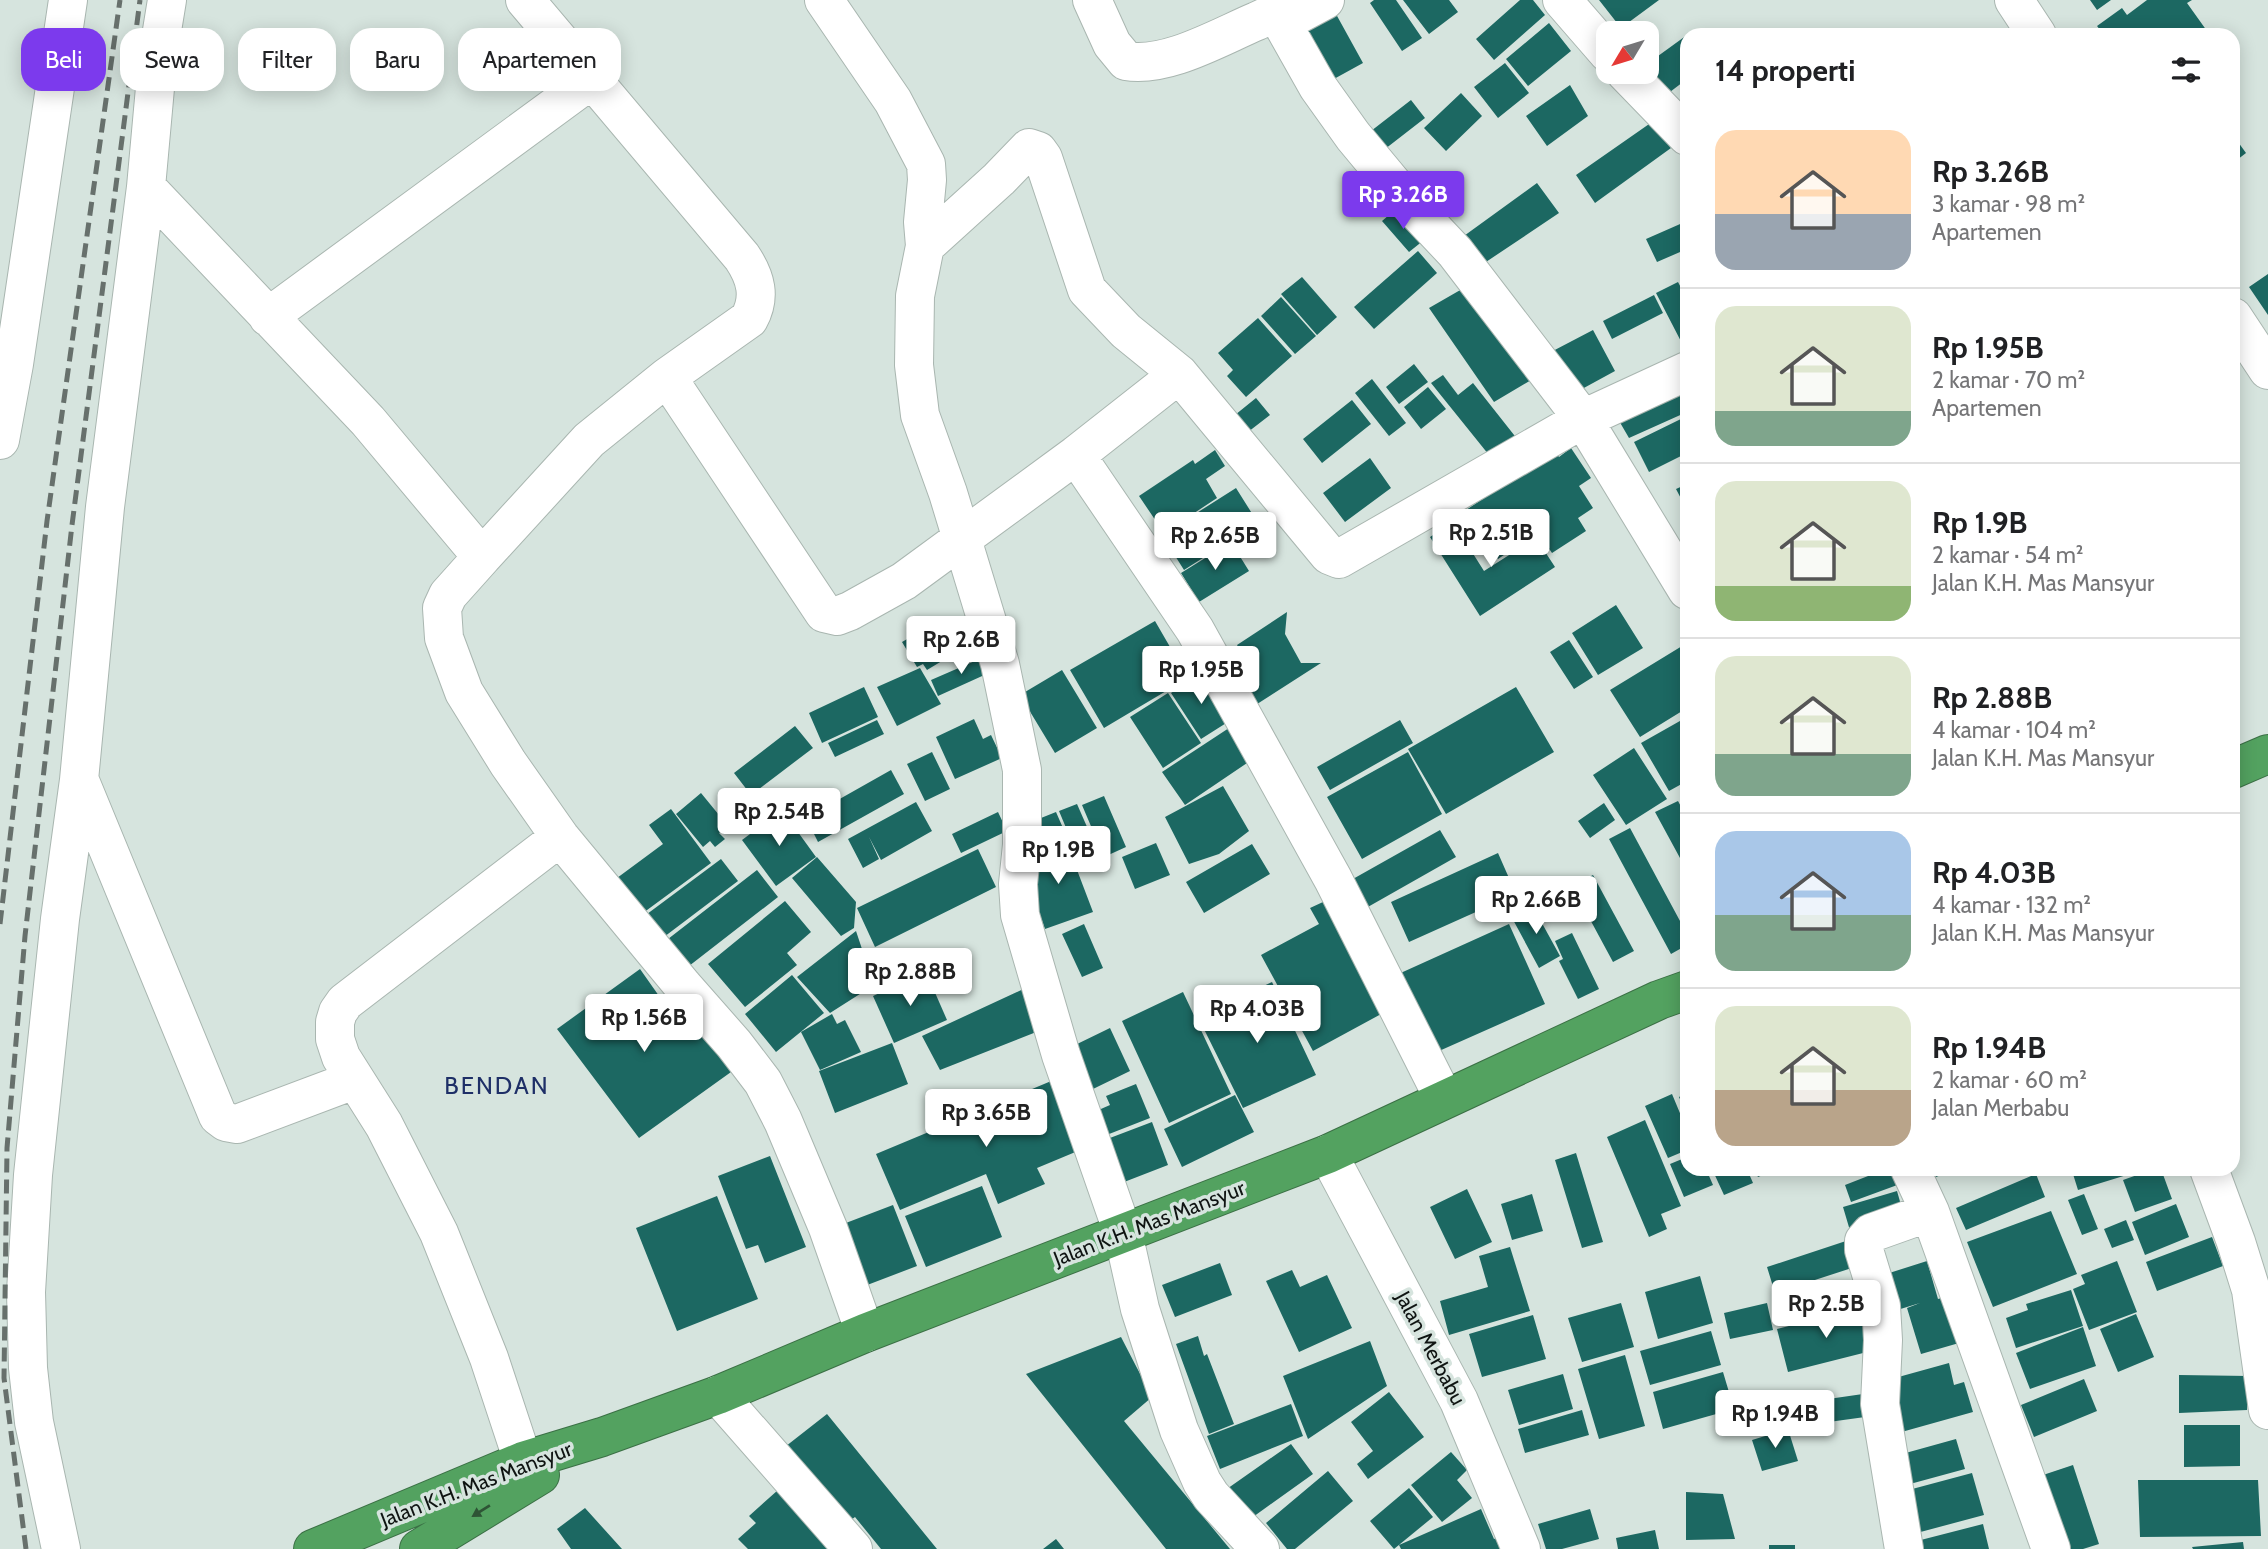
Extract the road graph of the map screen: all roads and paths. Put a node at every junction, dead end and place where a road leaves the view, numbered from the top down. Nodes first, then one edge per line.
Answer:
1 (68, 0) edge
2 (167, 0) edge
3 (525, 0) edge
4 (824, 0) edge
5 (1092, 0) edge
6 (1325, 0) edge
7 (1562, 0) edge
8 (2014, 0) edge
9 (1282, 23) junction
10 (548, 28) edge
11 (2032, 28) edge
12 (1596, 39) edge
13 (1637, 84) edge
14 (576, 91) edge
15 (600, 91) edge
16 (1680, 129) edge
17 (146, 187) junction
18 (925, 246) junction
19 (268, 317) junction
20 (2240, 327) edge
21 (2266, 363) edge
22 (1179, 374) junction
23 (1680, 374) edge
24 (667, 377) junction
25 (1583, 419) junction
26 (0, 440) edge
27 (1076, 455) junction
28 (962, 538) junction
29 (482, 557) junction
30 (1680, 578) edge
31 (2268, 754) edge
32 (2240, 766) edge
33 (79, 779) junction
34 (559, 837) junction
35 (1680, 993) edge
36 (354, 1080) junction
37 (1444, 1099) junction
38 (1328, 1154) junction
39 (1913, 1176) edge
40 (2212, 1176) edge
41 (1930, 1212) junction
42 (1123, 1233) junction
43 (864, 1333) junction
44 (718, 1395) junction
45 (2268, 1410) edge
46 (602, 1437) junction
47 (523, 1461) junction
48 (364, 1540) edge
49 (61, 1549) edge
50 (313, 1549) edge
51 (419, 1549) edge
52 (853, 1549) edge
53 (1260, 1549) edge
54 (1521, 1549) edge
55 (1904, 1549) edge
56 (2051, 1549) edge

1 - 26 street
2 - 17 street
3 - 10 street
4 - 18 street
5 - 9 street
6 - 9 street
7 - 12 street
8 - 11 street
9 - 25 street
13 - 16 street
14 - 19 street
15 - 24 street
17 - 19 street
17 - 33 street
18 - 22 street
18 - 28 street
19 - 29 street
20 - 21 street
22 - 25 street
22 - 27 street
23 - 25 street
24 - 28 street
24 - 29 street
25 - 30 street
27 - 28 street
27 - 37 street
28 - 42 street
29 - 34 street
31 - 32 highway
33 - 36 street
33 - 49 street
34 - 36 street
34 - 43 street
35 - 37 highway, Jalan K.H. Mas Mansyur
36 - 47 street
37 - 38 highway, Jalan K.H. Mas Mansyur
38 - 42 highway, Jalan K.H. Mas Mansyur
38 - 54 street, Jalan Merbabu
39 - 41 street
40 - 45 street
41 - 55 street
41 - 56 street
42 - 43 highway, Jalan K.H. Mas Mansyur
42 - 53 street
43 - 44 highway, Jalan K.H. Mas Mansyur
44 - 46 highway, Jalan K.H. Mas Mansyur
44 - 52 street
46 - 47 highway, Jalan K.H. Mas Mansyur
46 -> 51 highway, Jalan K.H. Mas Mansyur
47 - 48 highway, Jalan K.H. Mas Mansyur
48 - 50 highway, Jalan K.H. Mas Mansyur

